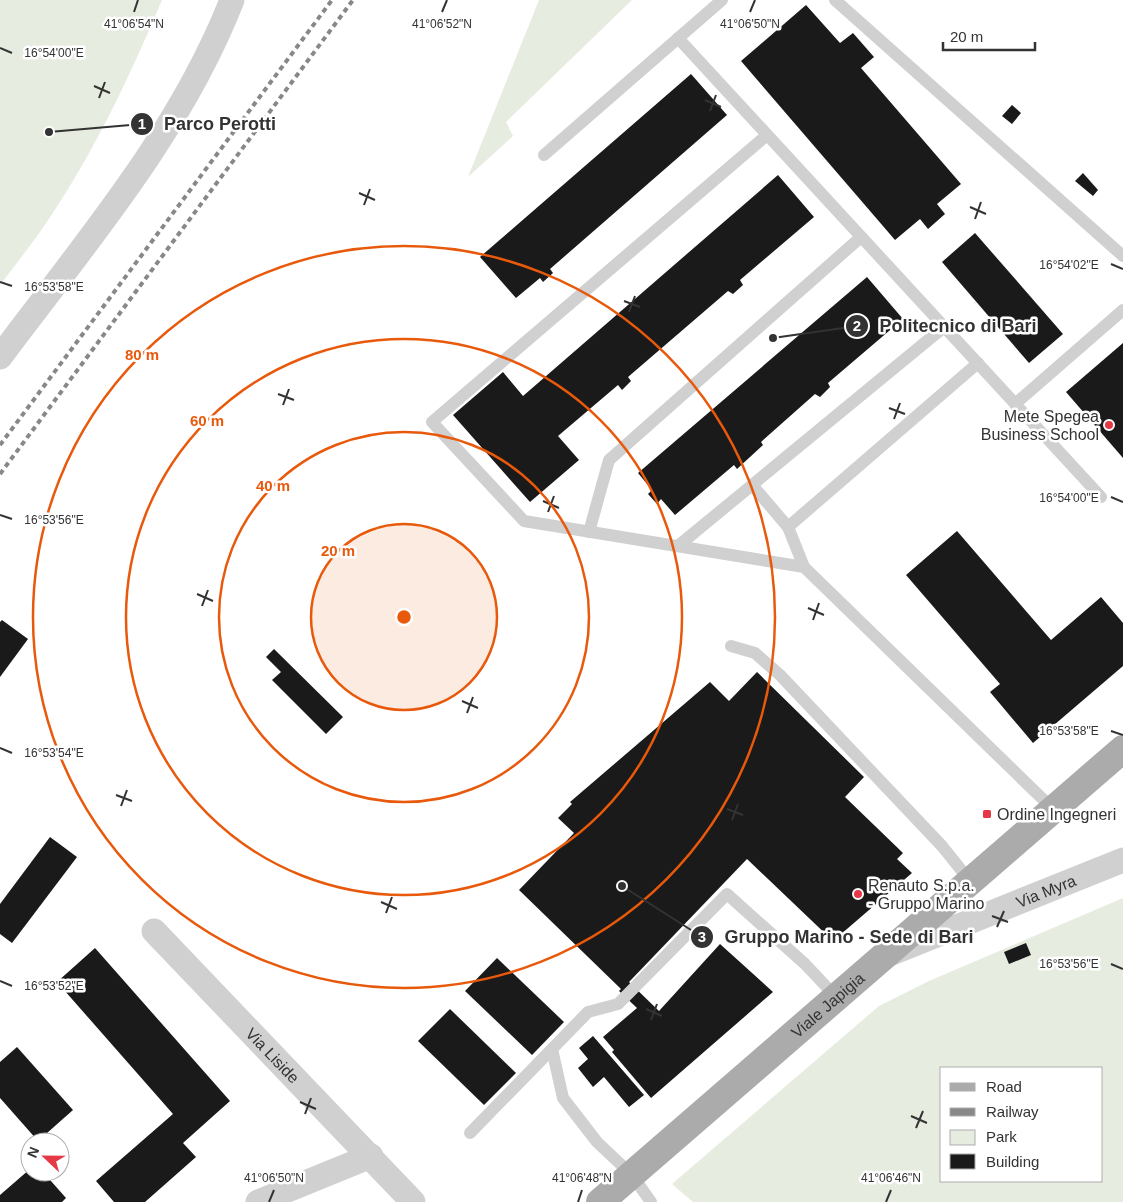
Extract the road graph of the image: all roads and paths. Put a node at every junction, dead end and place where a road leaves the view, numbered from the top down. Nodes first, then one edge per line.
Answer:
1 (232, 0) edge
2 (722, 0) edge
3 (835, 0) edge
4 (678, 38) junction
5 (767, 135) junction
6 (544, 155) dead end
7 (861, 237) junction
8 (1123, 256) edge
9 (1123, 310) edge
10 (944, 327) junction
11 (0, 356) edge
12 (978, 363) junction
13 (1015, 404) junction
14 (753, 486) junction
15 (1101, 497) dead end
16 (788, 527) junction
17 (589, 532) junction
18 (678, 546) junction
19 (804, 567) junction
20 (731, 646) dead end
21 (1123, 749) edge
22 (1054, 809) junction
23 (1123, 860) edge
24 (970, 881) junction
25 (154, 931) dead end
26 (885, 956) junction
27 (837, 998) junction
28 (552, 1049) junction
29 (470, 1133) dead end
30 (372, 1156) junction
31 (632, 1175) junction
32 (258, 1202) edge
33 (413, 1202) edge
34 (600, 1202) edge
35 (651, 1202) edge

1 - 11 street
2 - 4 lane
3 - 8 lane
4 - 5 lane
4 - 6 lane
5 - 7 lane
5 - 17 lane
7 - 10 lane
7 - 17 lane
9 - 13 lane
10 - 12 lane
10 - 14 lane
12 - 13 lane
12 - 16 lane
13 - 15 lane
14 - 16 lane
14 - 18 lane
16 - 19 lane
17 - 18 lane
18 - 19 lane
19 - 22 lane
20 - 24 lane
21 - 22 main road, Viale Japigia
22 - 24 main road, Viale Japigia
23 - 26 street, Via Myra
24 - 26 main road, Viale Japigia
25 - 30 street, Via Liside
26 - 27 main road, Viale Japigia
27 - 28 lane
27 - 31 main road, Viale Japigia
28 - 29 lane
28 - 31 lane
30 - 32 street
30 - 33 street, Via Liside
31 - 34 main road, Viale Japigia
31 - 35 lane

